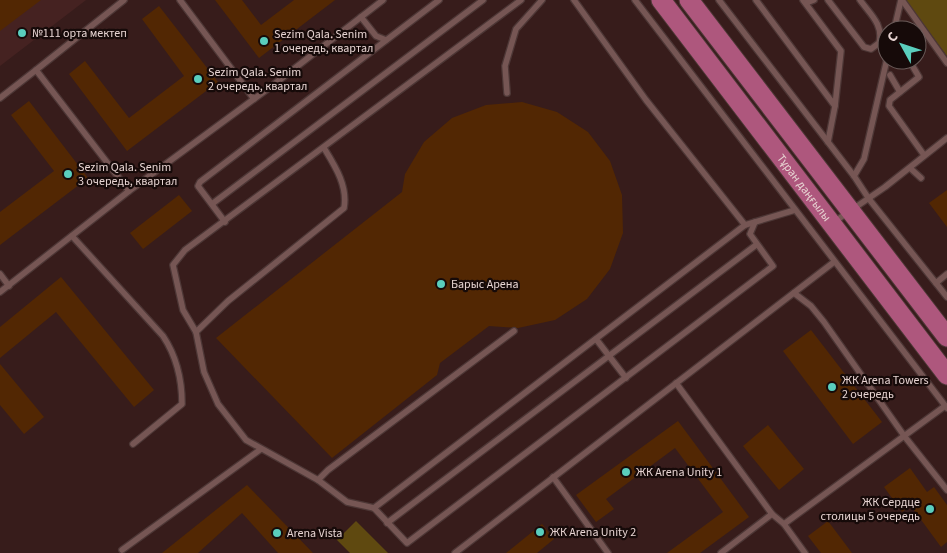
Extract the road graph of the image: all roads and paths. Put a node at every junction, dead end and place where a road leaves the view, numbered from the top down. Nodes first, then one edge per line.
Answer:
1 (124, 0) edge
2 (180, 0) edge
3 (439, 0) edge
4 (483, 0) edge
5 (521, 0) edge
6 (542, 0) edge
7 (574, 0) edge
8 (635, 0) edge
9 (661, 0) edge
10 (689, 0) edge
11 (719, 0) edge
12 (756, 0) edge
13 (814, 0) edge
14 (828, 0) edge
15 (860, 0) edge
16 (901, 0) edge
17 (381, 1) edge
18 (805, 2) edge
19 (361, 16) junction
20 (896, 20) edge
21 (386, 40) junction
22 (947, 63) edge
23 (36, 70) junction
24 (884, 70) edge
25 (915, 70) edge
26 (890, 75) dead end
27 (900, 92) junction
28 (506, 93) dead end
29 (0, 98) edge
30 (254, 99) junction
31 (835, 106) junction
32 (947, 138) edge
33 (828, 142) junction
34 (324, 148) junction
35 (924, 155) junction
36 (910, 168) junction
37 (854, 176) junction
38 (921, 178) dead end
39 (129, 191) junction
40 (869, 199) junction
41 (212, 204) junction
42 (795, 210) junction
43 (850, 211) junction
44 (225, 222) junction
45 (755, 222) junction
46 (832, 224) junction
47 (745, 225) junction
48 (72, 236) junction
49 (756, 245) junction
50 (834, 262) junction
51 (0, 274) edge
52 (947, 274) edge
53 (936, 283) junction
54 (9, 286) junction
55 (0, 292) edge
56 (794, 292) junction
57 (947, 297) edge
58 (514, 331) dead end
59 (196, 332) junction
60 (947, 337) edge
61 (596, 339) junction
62 (608, 355) junction
63 (947, 375) edge
64 (626, 378) junction
65 (676, 383) junction
66 (946, 407) edge
67 (905, 436) junction
68 (133, 444) dead end
69 (261, 449) junction
70 (553, 477) junction
71 (318, 480) junction
72 (947, 490) edge
73 (374, 508) junction
74 (772, 514) junction
75 (387, 523) junction
76 (784, 524) junction
77 (122, 550) dead end
78 (455, 553) edge
79 (608, 553) edge
80 (720, 553) edge
81 (805, 553) edge

1 - 23 lane
2 - 30 lane
3 - 21 lane
4 - 41 lane
5 - 34 lane
6 - 28 lane
7 - 47 lane
8 - 42 lane
9 - 46 main road, Тұран даңғылы
10 - 43 main road, Тұран даңғылы
11 - 33 lane
12 - 31 lane
13 - 18 lane
14 - 15 lane
16 - 20 lane
16 - 22 lane
17 - 19 lane
18 - 31 lane
19 - 21 lane
19 - 30 lane
21 - 41 lane
23 - 29 lane
23 - 39 lane
24 - 37 lane
25 - 27 lane
26 - 27 lane
27 - 35 lane
30 - 39 lane
31 - 33 lane
32 - 35 lane
33 - 37 lane
34 - 44 lane
34 - 59 lane
35 - 36 lane
36 - 38 lane
36 - 40 lane
37 - 40 lane
39 - 48 lane
40 - 43 lane
40 - 53 lane
41 - 44 lane
42 - 45 lane
42 - 50 lane
43 - 46 lane
43 - 60 main road, Тұран даңғылы
44 - 59 lane
45 - 47 lane
45 - 49 lane
46 - 63 main road, Тұран даңғылы
47 - 61 lane
48 - 54 lane
48 - 68 lane
49 - 62 lane
49 - 64 lane
50 - 56 lane
50 - 66 lane
51 - 54 lane
52 - 53 lane
53 - 57 lane
54 - 55 lane
56 - 65 lane
56 - 67 lane
58 - 71 lane
59 - 69 lane
61 - 62 lane
61 - 73 lane
62 - 64 lane
62 - 75 lane
64 - 75 lane
65 - 70 lane
65 - 74 lane
66 - 67 lane
67 - 72 lane
67 - 76 lane
69 - 71 lane
69 - 77 lane
70 - 78 lane
70 - 79 lane
71 - 73 lane
73 - 75 lane
74 - 76 lane
74 - 80 lane
76 - 81 lane

